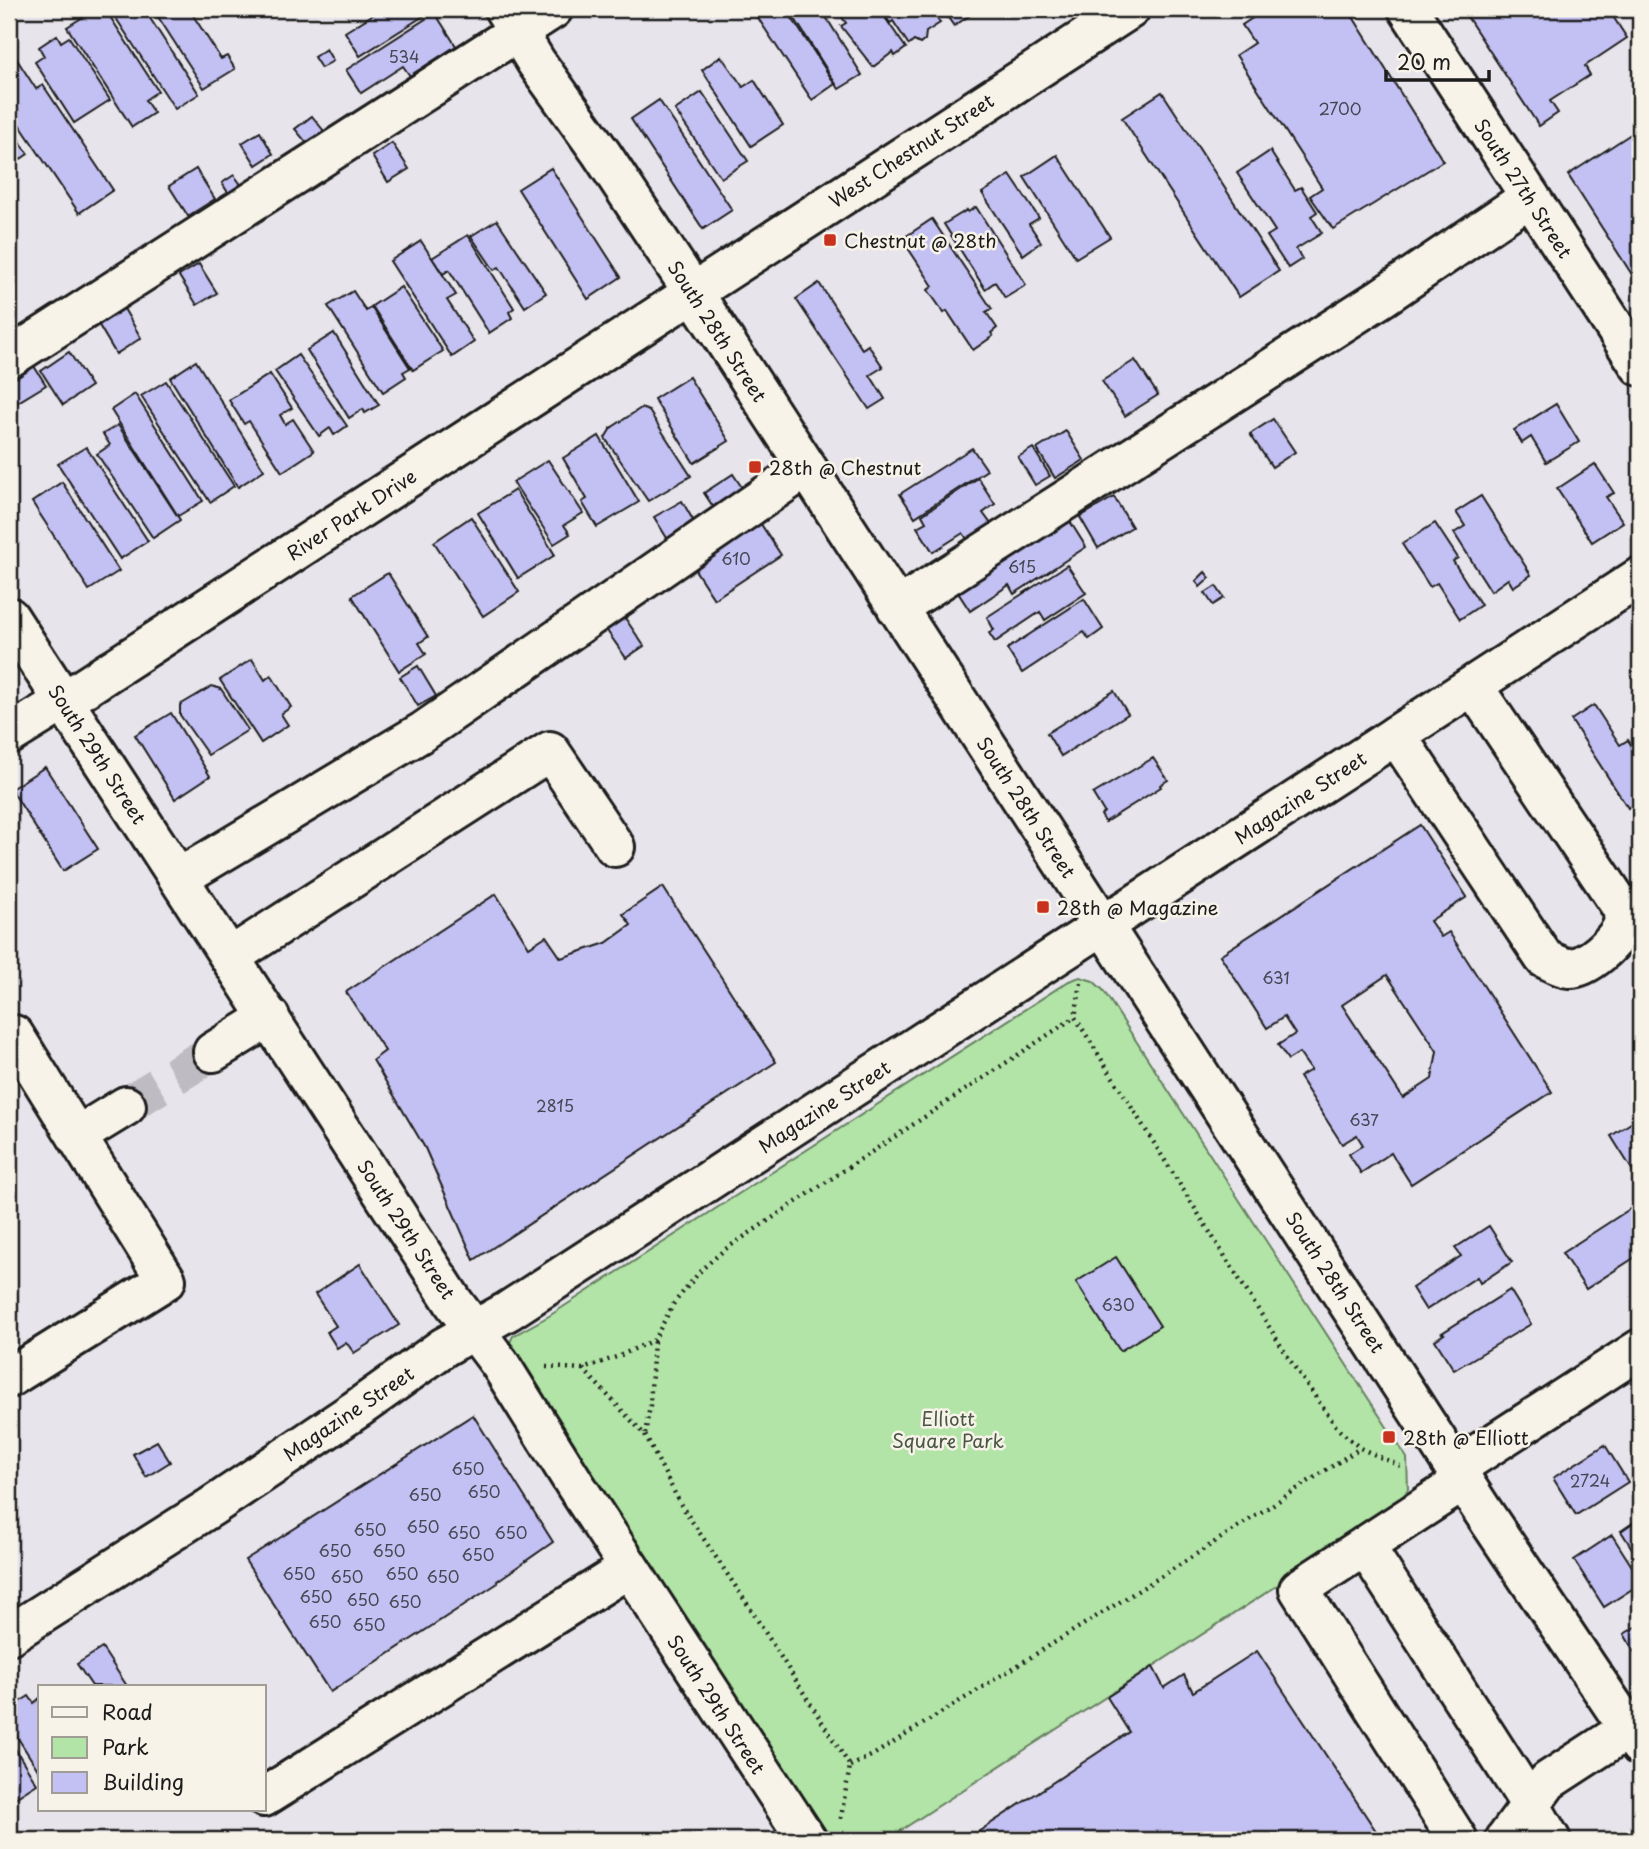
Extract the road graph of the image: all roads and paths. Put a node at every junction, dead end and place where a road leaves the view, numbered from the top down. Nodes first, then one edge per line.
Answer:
1 (553, 9) edge
2 (1130, 9) edge
3 (1408, 9) edge
4 (511, 20) edge
5 (1530, 197) junction
6 (693, 292) junction
7 (9, 358) edge
8 (1640, 366) edge
9 (806, 468) junction
10 (1640, 577) edge
11 (897, 608) junction
12 (9, 617) edge
13 (1473, 685) junction
14 (64, 701) junction
15 (9, 735) edge
16 (1396, 735) junction
17 (615, 847) dead end
18 (179, 878) junction
19 (1104, 924) junction
20 (230, 957) junction
21 (1082, 983) dead end
22 (270, 1017) junction
23 (1075, 1017) junction
24 (9, 1038) edge
25 (213, 1052) tunnel mouth
26 (126, 1106) tunnel mouth
27 (77, 1136) junction
28 (475, 1329) junction
29 (654, 1340) junction
30 (1640, 1349) edge
31 (497, 1360) junction
32 (583, 1369) junction
33 (9, 1378) edge
34 (645, 1435) junction
35 (1360, 1448) junction
36 (1400, 1466) dead end
37 (1460, 1475) junction
38 (1365, 1546) junction
39 (629, 1568) junction
40 (9, 1635) edge
41 (1634, 1738) edge
42 (850, 1766) junction
43 (266, 1796) edge
44 (1530, 1804) junction
45 (823, 1834) edge
46 (1458, 1840) edge
47 (1505, 1840) edge
48 (1551, 1840) edge

1 - 4 street
2 - 6 street, West Chestnut Street
3 - 5 street, South 27th Street
4 - 6 street, South 28th Street
4 - 7 street
5 - 8 street, South 27th Street
5 - 11 street
6 - 9 street, South 28th Street
6 - 14 street, River Park Drive
9 - 11 street, South 28th Street
9 - 18 street
10 - 13 street, Magazine Street
11 - 19 street, South 28th Street
12 - 14 street, South 29th Street
13 - 16 street, Magazine Street
13 - 16 street
14 - 15 street, River Park Drive
14 - 18 street, South 29th Street
16 - 19 street, Magazine Street
17 - 20 street
18 - 20 street, South 29th Street
19 - 28 street, Magazine Street
19 - 37 street, South 28th Street
20 - 22 street, South 29th Street
21 - 23 path
22 - 25 street
22 - 28 street, South 29th Street
23 - 29 path
23 - 35 path
24 - 27 street
26 - 27 street
27 - 33 street
28 - 31 street, South 29th Street
28 - 40 street, Magazine Street
29 - 32 path
29 - 34 path
30 - 37 street
31 - 32 path
31 - 39 street, South 29th Street
32 - 34 path
34 - 42 path
35 - 36 path
35 - 42 path
37 - 38 street
37 - 41 street, South 28th Street
38 - 44 street
38 - 46 street
39 - 43 street
39 - 45 street, South 29th Street
41 - 44 street
42 - 45 path
44 - 47 street
44 - 48 street

